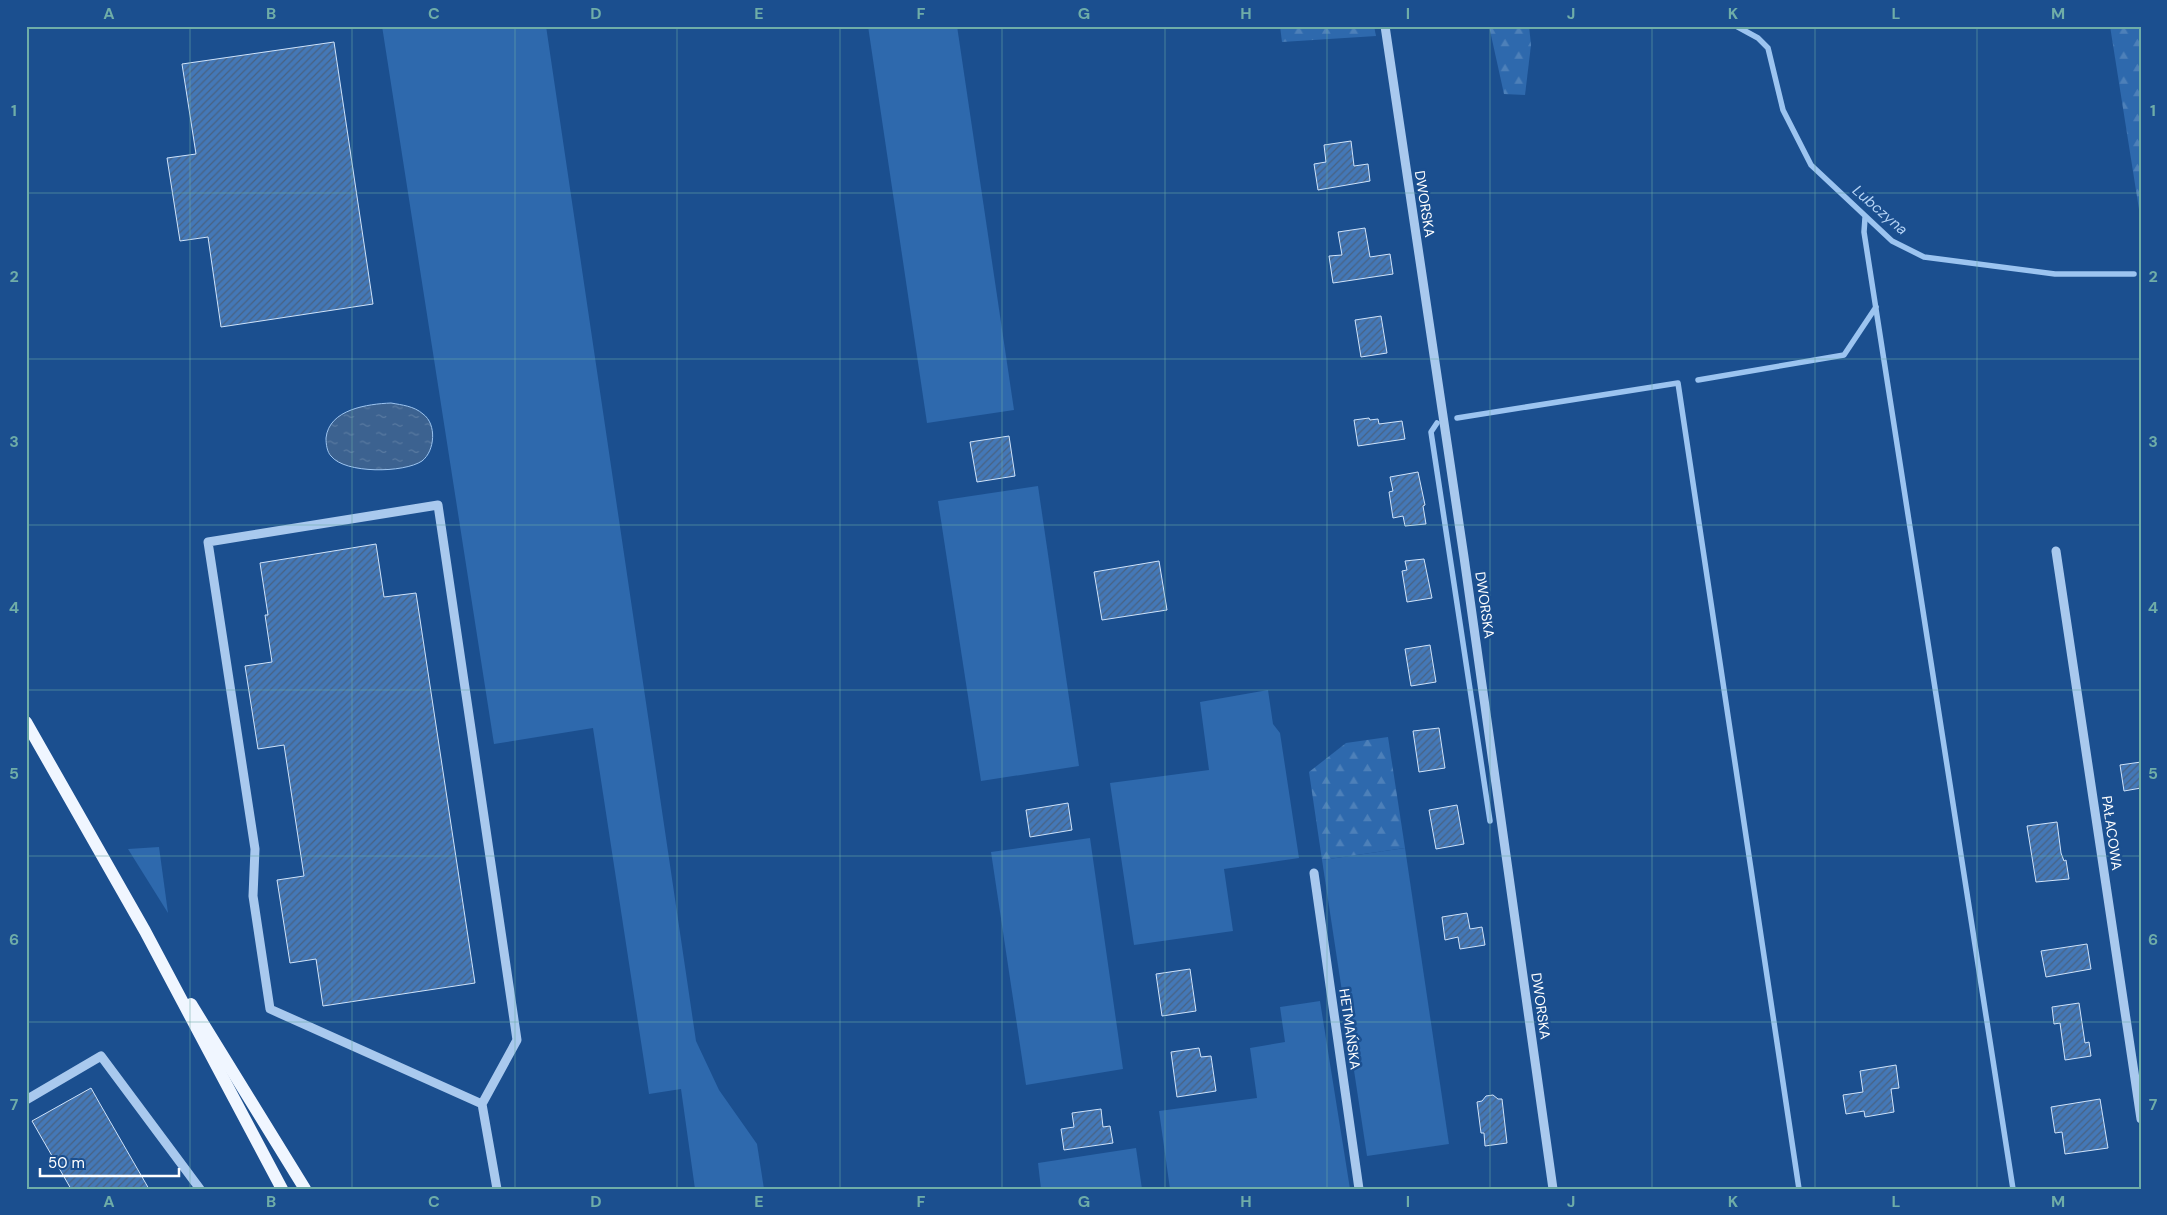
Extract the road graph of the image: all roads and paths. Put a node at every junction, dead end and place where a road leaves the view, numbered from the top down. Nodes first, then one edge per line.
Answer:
1 (1385, 26) edge
2 (2056, 551) dead end
3 (26, 722) edge
4 (1314, 872) dead end
5 (145, 931) junction
6 (26, 1100) edge
7 (482, 1104) junction
8 (2141, 1118) edge
9 (200, 1189) edge
10 (282, 1189) edge
11 (305, 1189) edge
12 (497, 1189) edge
13 (1360, 1189) edge
14 (1553, 1189) edge

1 - 14 street, DWORSKA
2 - 8 street, PAŁACOWA
3 - 5 main road
4 - 13 street, HETMAŃSKA
5 - 10 main road
5 - 11 main road
6 - 9 street
7 - 7 street
7 - 12 street

